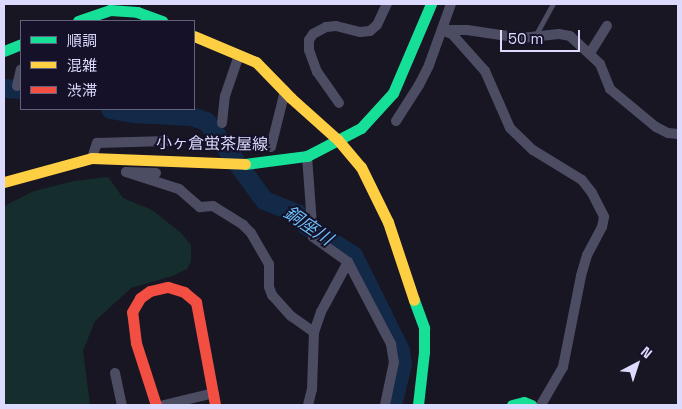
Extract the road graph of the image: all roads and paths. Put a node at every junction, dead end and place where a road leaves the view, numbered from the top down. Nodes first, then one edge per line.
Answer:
1 (387, 4) edge
2 (431, 4) edge
3 (450, 4) edge
4 (552, 4) edge
5 (81, 20) edge
6 (159, 20) edge
7 (607, 26) dead end
8 (442, 30) junction
9 (195, 36) edge
10 (535, 37) junction
11 (20, 44) edge
12 (4, 51) edge
13 (590, 53) junction
14 (239, 55) junction
15 (20, 73) edge
16 (17, 86) dead end
17 (285, 91) junction
18 (339, 102) dead end
19 (396, 121) dead end
20 (222, 123) dead end
21 (678, 134) edge
22 (338, 140) junction
23 (166, 141) dead end
24 (271, 147) dead end
25 (307, 156) junction
26 (92, 158) junction
27 (156, 173) dead end
28 (4, 182) edge
29 (348, 262) junction
30 (314, 332) junction
31 (116, 373) dead end
32 (215, 399) edge
33 (122, 405) edge
34 (156, 405) edge
35 (164, 405) edge
36 (308, 405) edge
37 (385, 405) edge
38 (418, 405) edge
39 (512, 405) edge
40 (531, 405) edge
41 (541, 405) edge

1 - 18 street
2 - 22 street, 小ヶ倉蛍茶屋線
3 - 8 street
4 - 10 lane
5 - 6 street
7 - 13 street
8 - 10 street
8 - 19 street
8 - 41 street
9 - 14 street
10 - 13 street
11 - 12 street
13 - 21 street
14 - 17 street
14 - 20 street
15 - 16 street
17 - 22 street
17 - 24 street
22 - 25 street, 小ヶ倉蛍茶屋線
22 - 38 street
23 - 26 street
25 - 26 street, 小ヶ倉蛍茶屋線
25 - 29 street
26 - 28 street, 小ヶ倉蛍茶屋線
27 - 30 street
29 - 30 street
29 - 37 street
30 - 36 street
31 - 33 street
32 - 34 street
32 - 35 street
39 - 40 street

